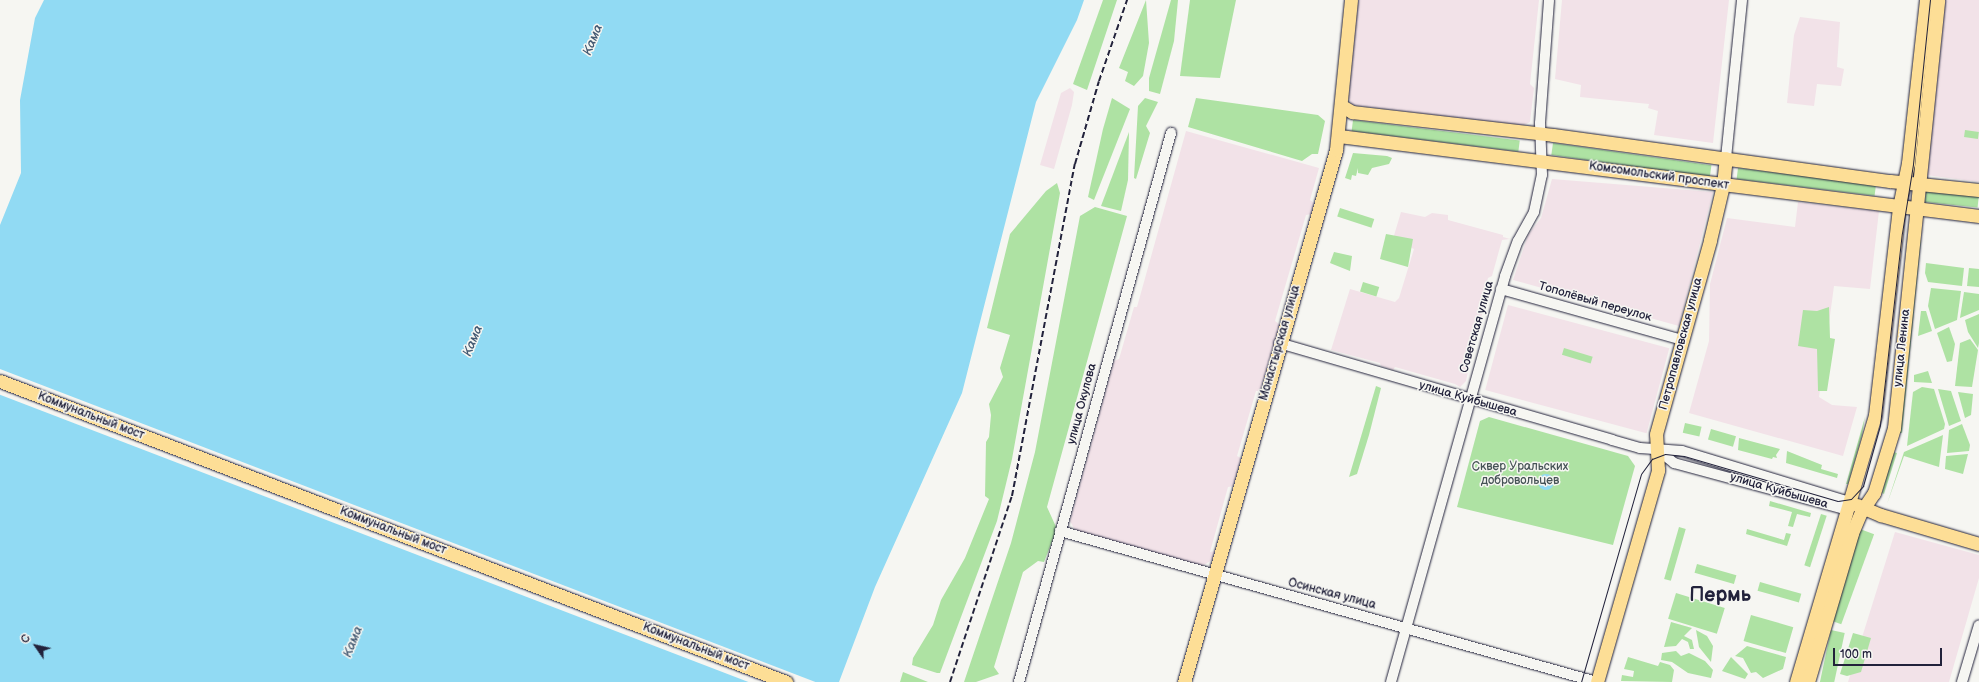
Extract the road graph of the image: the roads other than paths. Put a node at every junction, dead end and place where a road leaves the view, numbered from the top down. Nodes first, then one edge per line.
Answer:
1 (1351, 0) edge
2 (1549, 0) edge
3 (1742, 0) edge
4 (1926, 0) edge
5 (1938, 0) edge
6 (1345, 112) junction
7 (1171, 133) dead end
8 (1540, 134) junction
9 (1339, 136) junction
10 (1726, 158) junction
11 (1542, 161) junction
12 (1904, 182) junction
13 (1918, 183) junction
14 (1723, 185) junction
15 (1979, 190) edge
16 (1899, 207) junction
17 (1915, 208) junction
18 (1979, 216) edge
19 (1501, 289) junction
20 (1682, 340) junction
21 (1279, 343) junction
22 (0, 381) edge
23 (1471, 399) junction
24 (1658, 450) junction
25 (1674, 463) junction
26 (1654, 481) junction
27 (1848, 500) junction
28 (1862, 511) junction
29 (1060, 531) junction
30 (1979, 544) edge
31 (1214, 575) junction
32 (1979, 625) edge
33 (1406, 628) junction
34 (786, 682) edge
35 (1019, 682) edge
36 (1184, 682) edge
37 (1391, 682) edge
38 (1597, 682) edge
39 (1796, 682) edge
40 (1808, 682) edge
41 (1962, 682) edge

1 - 6 main road, Монастырская улица
2 - 8 street, Советская улица
3 - 10 street, Петропавловская улица
4 - 12 main road, улица Ленина
5 - 13 main road, улица Ленина
6 - 8 main road, Комсомольский проспект
6 - 9 main road, Монастырская улица
7 - 29 street, улица Окулова
8 - 10 main road, Комсомольский проспект
8 - 11 street, Советская улица
9 - 11 main road, Комсомольский проспект
9 - 21 main road, Монастырская улица
10 - 12 main road, Комсомольский проспект
10 - 14 main road, Петропавловская улица
11 - 14 main road, Комсомольский проспект
11 - 19 street, Советская улица
12 - 13 main road, Комсомольский проспект
12 - 16 main road, улица Ленина
13 - 15 main road, Комсомольский проспект
13 - 17 main road, улица Ленина
14 - 16 main road, Комсомольский проспект
14 - 20 main road, Петропавловская улица
16 - 17 main road, Комсомольский проспект
16 - 27 main road, улица Ленина
17 - 18 main road, Комсомольский проспект
17 - 28 main road, улица Ленина
19 - 20 street, Тополёвый переулок
19 - 23 street, Советская улица
20 - 24 main road, Петропавловская улица
21 - 23 street, улица Куйбышева
21 - 31 main road, Монастырская улица
22 - 34 main road, Коммунальный мост
23 - 24 street, улица Куйбышева
23 - 33 street, Советская улица
24 - 25 street, улица Куйбышева
24 - 26 main road, Петропавловская улица
24 - 27 street, улица Куйбышева
25 - 26 street
25 - 27 street, улица Куйбышева
26 - 38 main road, Петропавловская улица
27 - 28 main road, улица Куйбышева
27 - 39 main road, улица Ленина
28 - 30 main road, улица Куйбышева
28 - 40 main road, улица Ленина
29 - 31 street, Осинская улица
29 - 35 street, улица Окулова
31 - 33 street, Осинская улица
31 - 36 main road, Монастырская улица
32 - 41 street
33 - 37 street, Советская улица
33 - 38 street, Осинская улица

